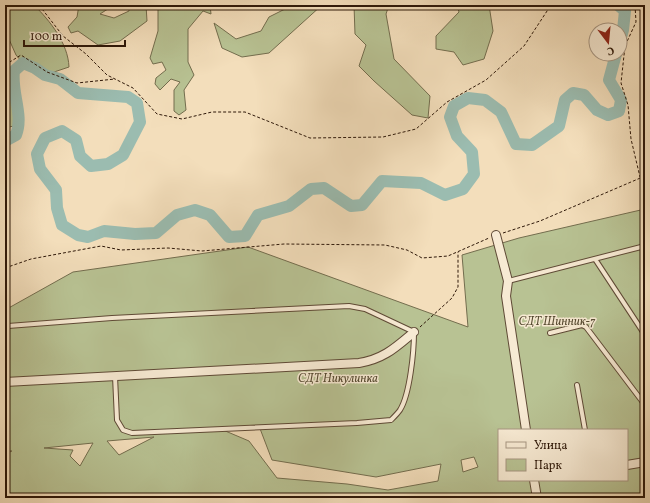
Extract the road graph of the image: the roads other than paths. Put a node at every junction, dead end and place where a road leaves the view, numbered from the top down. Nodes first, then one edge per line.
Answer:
1 (496, 235) road end
2 (645, 246) edge
3 (595, 259) junction
4 (508, 281) junction
5 (8, 326) dead end
6 (414, 332) junction
7 (550, 334) dead end
8 (645, 335) edge
9 (115, 376) junction
10 (5, 382) edge
11 (577, 385) dead end
12 (645, 405) edge
13 (526, 429) edge
14 (585, 429) edge
15 (645, 462) edge
16 (628, 464) edge
17 (534, 481) edge
18 (536, 498) edge

1 - 4 street
2 - 3 lane
3 - 4 lane
3 - 8 lane
4 - 13 street
5 - 6 lane
6 - 9 street
6 - 9 lane
7 - 12 lane
9 - 10 street
11 - 14 lane
15 - 16 street
17 - 18 street

